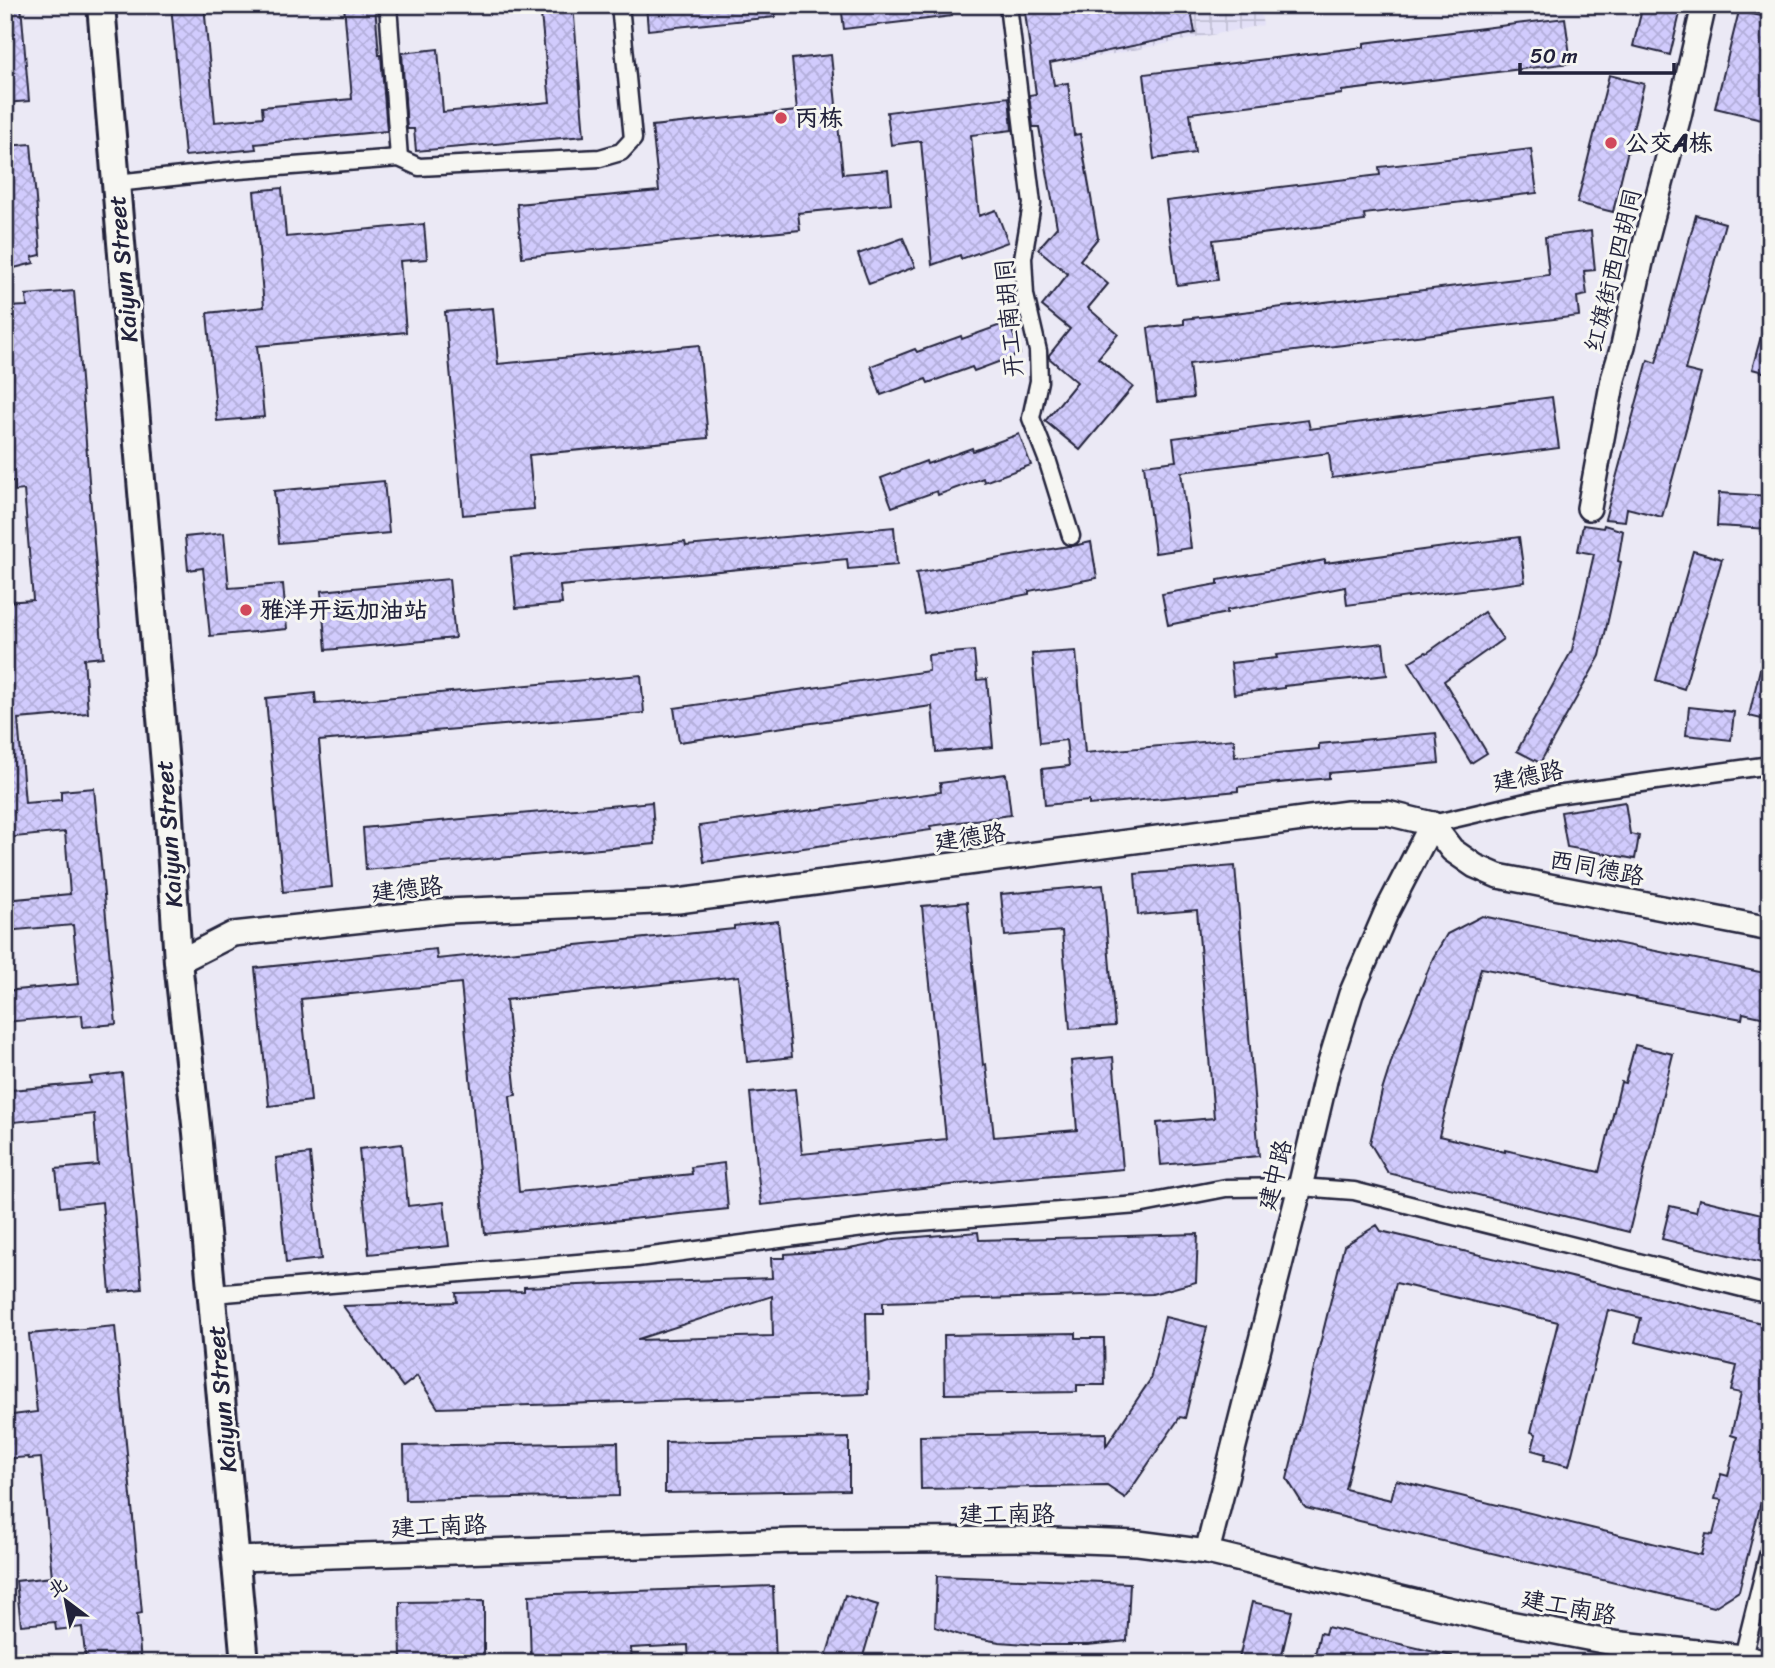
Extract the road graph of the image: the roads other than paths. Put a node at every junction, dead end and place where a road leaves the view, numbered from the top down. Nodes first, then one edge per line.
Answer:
1 (101, 5) edge
2 (388, 5) edge
3 (620, 5) edge
4 (1008, 5) edge
5 (1704, 5) edge
6 (399, 158) junction
7 (116, 183) junction
8 (1589, 508) dead end
9 (1071, 536) dead end
10 (1770, 765) edge
11 (1432, 824) junction
12 (1770, 929) edge
13 (178, 962) junction
14 (1300, 1187) junction
15 (213, 1294) junction
16 (1770, 1295) edge
17 (1770, 1548) edge
18 (1207, 1552) junction
19 (236, 1559) junction
20 (1743, 1657) junction
21 (245, 1663) edge
22 (1766, 1663) edge

1 - 7 main road, Kaiyun Street
2 - 6 street
3 - 6 street
4 - 9 street, 开工南胡同
5 - 8 street, 红旗街西四胡同
6 - 7 street
7 - 13 main road, Kaiyun Street
10 - 11 street, 建德路
11 - 12 street, 西同德路
11 - 13 street, 建德路
11 - 14 street, 建中路
13 - 15 main road, Kaiyun Street
14 - 15 street
14 - 16 street
14 - 18 street, 建中路
15 - 19 main road, Kaiyun Street
17 - 20 street
18 - 19 street, 建工南路
18 - 20 street, 建工南路
19 - 21 main road, Kaiyun Street
20 - 22 street, 建工南路

